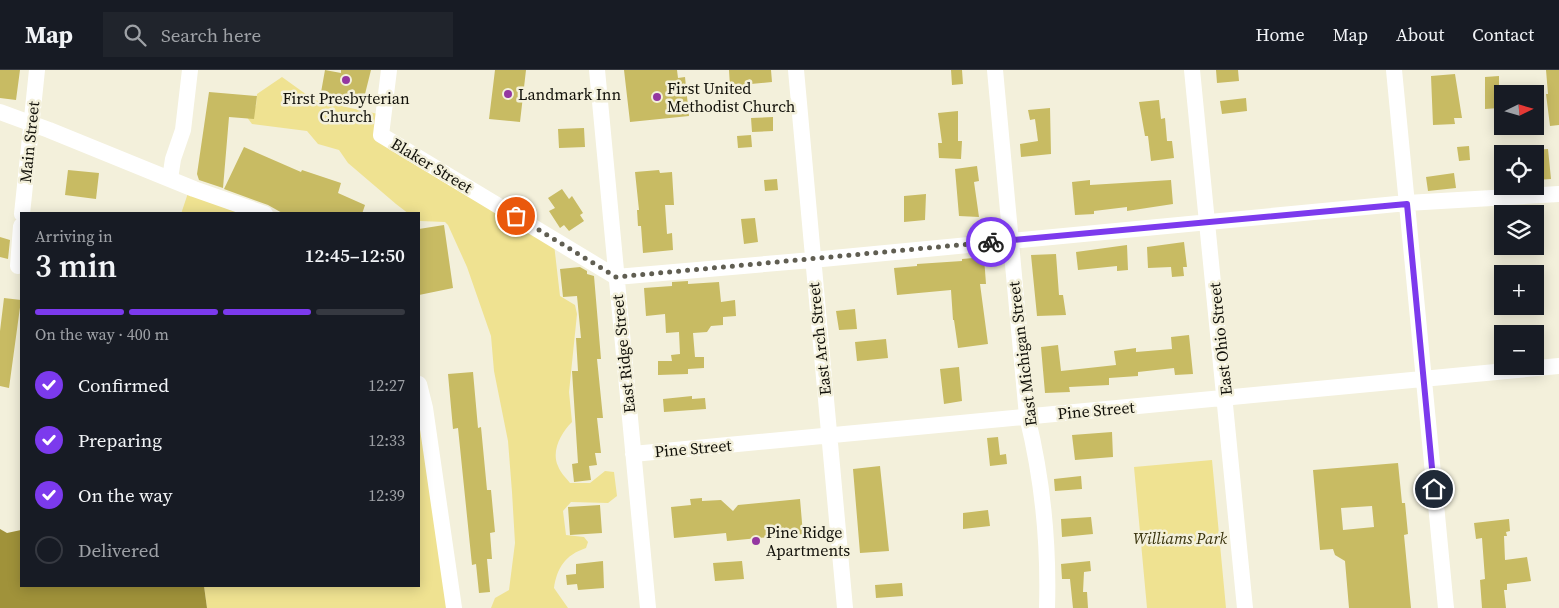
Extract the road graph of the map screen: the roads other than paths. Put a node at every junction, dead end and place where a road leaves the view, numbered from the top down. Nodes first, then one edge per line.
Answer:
1 (37, 70) edge
2 (190, 70) edge
3 (389, 70) edge
4 (597, 70) edge
5 (796, 70) edge
6 (994, 70) edge
7 (1192, 70) edge
8 (1394, 70) edge
9 (0, 112) edge
10 (30, 123) junction
11 (170, 179) junction
12 (1559, 194) edge
13 (1407, 204) junction
14 (22, 212) edge
15 (260, 212) edge
16 (1208, 222) junction
17 (20, 239) edge
18 (1010, 240) junction
19 (812, 260) junction
20 (18, 266) dead end
21 (616, 277) junction
22 (1559, 366) edge
23 (1424, 379) junction
24 (420, 388) edge
25 (1226, 398) junction
26 (1027, 416) junction
27 (828, 436) junction
28 (633, 454) junction
29 (454, 608) edge
30 (648, 608) edge
31 (845, 608) edge
32 (1047, 608) edge
33 (1245, 608) edge
34 (1446, 608) edge

1 - 10 street, Main Street
2 - 11 street
3 - 21 street, Blaker Street
4 - 21 street, East Ridge Street
5 - 19 street, East Arch Street
6 - 18 street, East Michigan Street
7 - 16 street, East Ohio Street
8 - 13 street
9 - 10 street
10 - 11 street
10 - 14 street, Main Street
11 - 15 street
12 - 13 street
13 - 16 street
13 - 23 street
16 - 18 street
16 - 25 street, East Ohio Street
17 - 20 street
18 - 19 street
18 - 26 street, East Michigan Street
19 - 21 street
19 - 27 street, East Arch Street
21 - 28 street, East Ridge Street
22 - 23 street, Pine Street
23 - 25 street, Pine Street
23 - 34 street
24 - 29 street
25 - 26 street, Pine Street
25 - 33 street, East Ohio Street
26 - 27 street, Pine Street
26 - 32 street, East Michigan Street
27 - 28 street, Pine Street
27 - 31 street, East Arch Street
28 - 30 street, East Ridge Street

